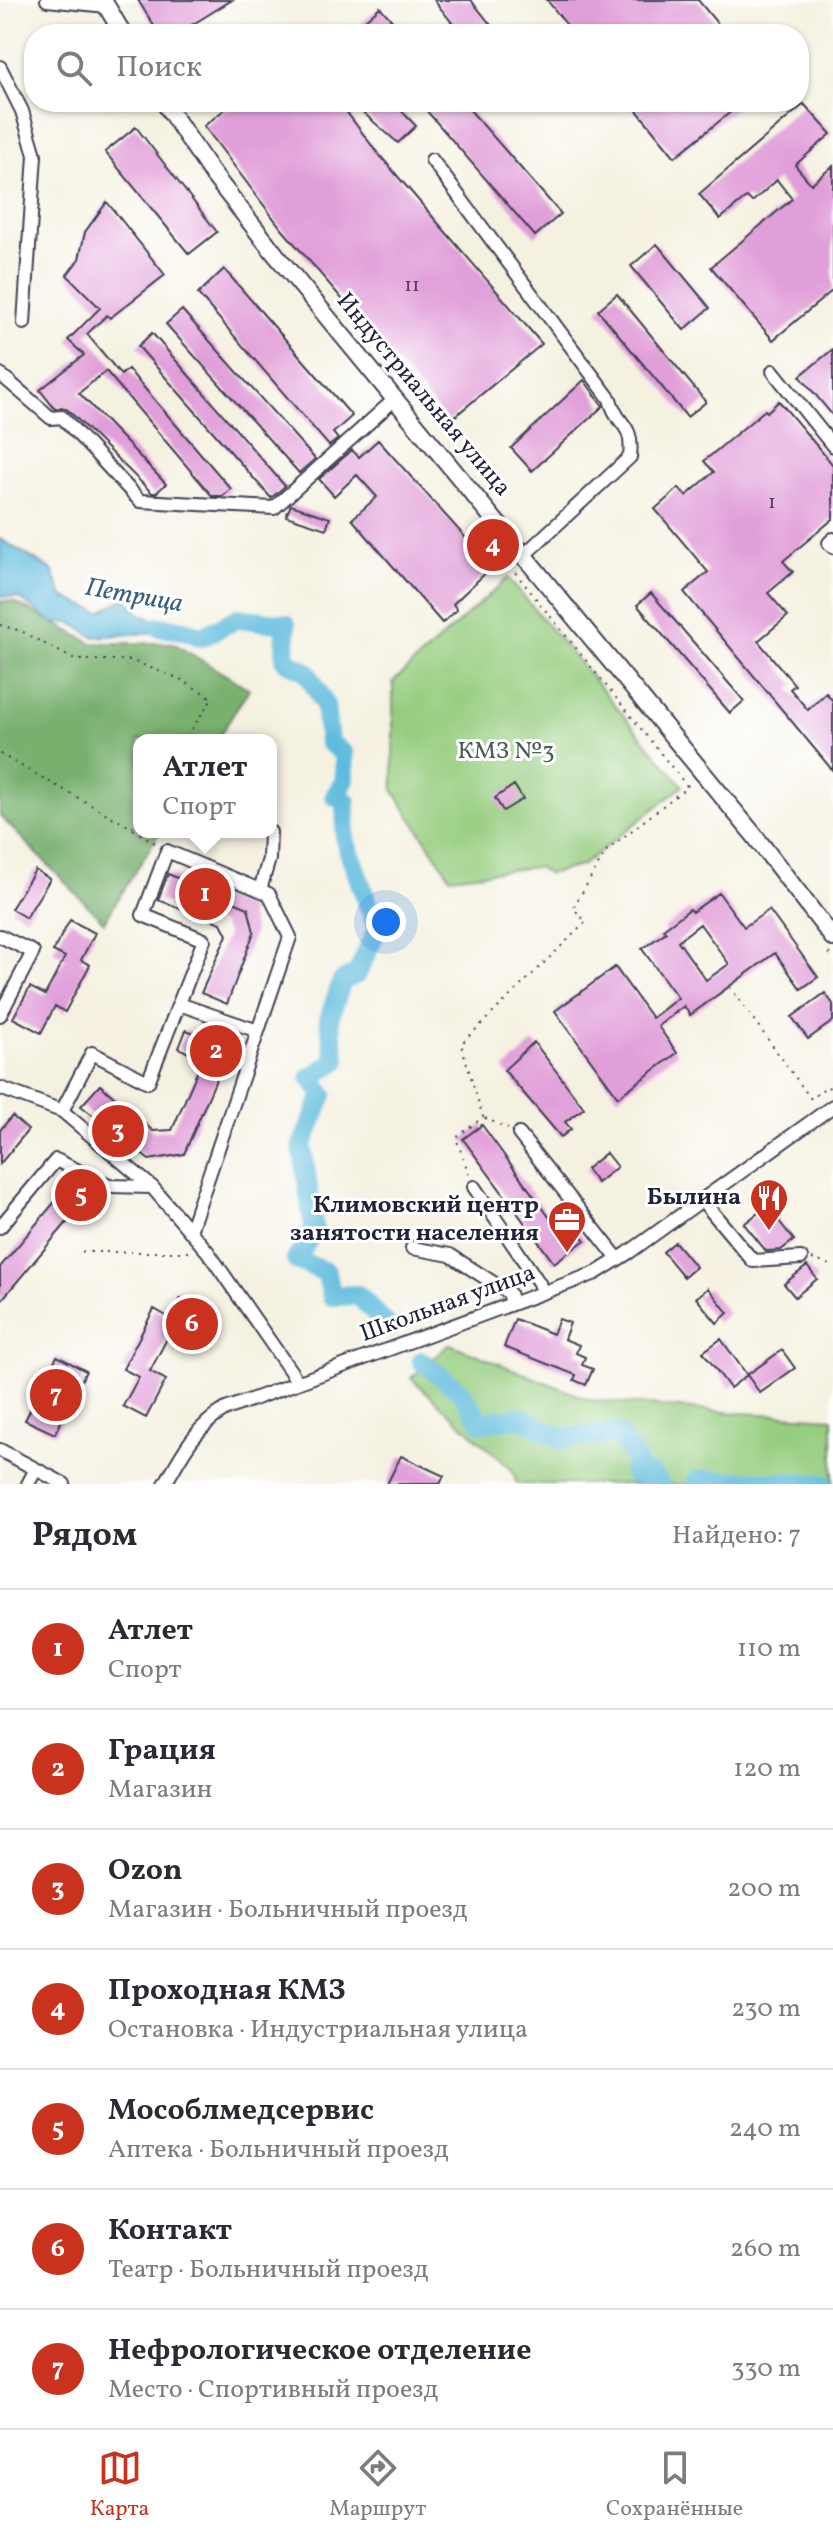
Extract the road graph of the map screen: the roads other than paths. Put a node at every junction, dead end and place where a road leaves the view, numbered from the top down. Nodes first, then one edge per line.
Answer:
1 (47, 0) edge
2 (105, 3) edge
3 (117, 24) edge
4 (0, 67) edge
5 (171, 112) edge
6 (432, 160) dead end
7 (24, 323) dead end
8 (773, 371) dead end
9 (0, 374) edge
10 (395, 399) junction
11 (833, 446) edge
12 (833, 539) edge
13 (833, 547) edge
14 (524, 555) junction
15 (270, 838) edge
16 (260, 890) junction
17 (0, 936) edge
18 (833, 938) edge
19 (179, 1004) junction
20 (0, 1015) edge
21 (258, 1031) junction
22 (0, 1088) edge
23 (833, 1106) edge
24 (62, 1111) junction
25 (519, 1134) road end
26 (152, 1187) junction
27 (474, 1187) road end
28 (702, 1200) junction
29 (0, 1227) edge
30 (190, 1231) junction
31 (412, 1248) dead end
32 (801, 1258) road end
33 (618, 1259) junction
34 (542, 1292) junction
35 (512, 1303) junction
36 (298, 1382) junction
37 (0, 1450) edge
38 (36, 1469) junction
39 (28, 1484) edge
40 (64, 1484) edge
41 (165, 1484) edge

1 - 2 street
2 - 3 main road
4 - 7 street
5 - 10 main road, Индустриальная улица
6 - 14 street
8 - 11 street
9 - 10 street
10 - 14 main road, Индустриальная улица
12 - 13 street
14 - 18 main road, Индустриальная улица
15 - 16 street
16 - 19 street
16 - 21 street
17 - 20 street
19 - 21 street
19 - 24 street
21 - 30 street
22 - 24 street
23 - 28 street, Школьная улица
24 - 26 street
25 - 33 street
26 - 29 street
26 - 30 street
27 - 34 street
28 - 32 street
28 - 33 street, Школьная улица
30 - 36 street
31 - 35 street
33 - 34 street, Школьная улица
34 - 35 street, Школьная улица
35 - 36 street, Школьная улица
36 - 41 street, Школьная улица
37 - 38 street
38 - 39 street
38 - 40 street

